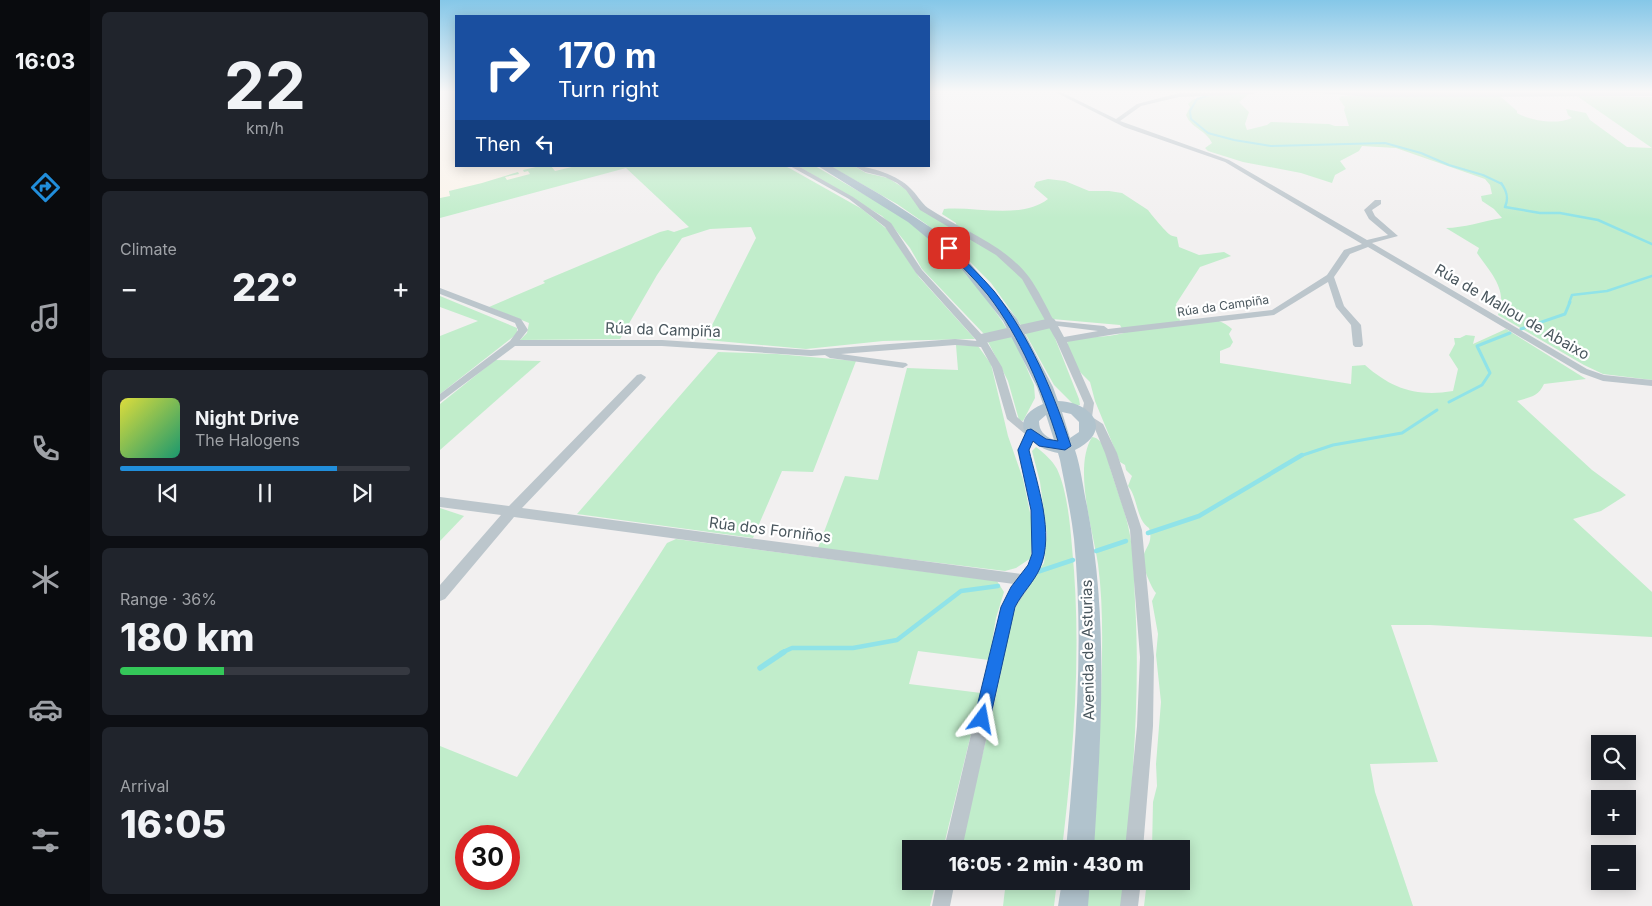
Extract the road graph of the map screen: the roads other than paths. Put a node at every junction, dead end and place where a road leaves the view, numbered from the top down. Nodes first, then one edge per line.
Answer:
1 (1153, 134) edge
2 (795, 167) edge
3 (825, 167) edge
4 (859, 167) edge
5 (1378, 202) dead end
6 (1368, 243) junction
7 (1330, 277) junction
8 (440, 291) edge
9 (1051, 323) junction
10 (1116, 331) junction
11 (1061, 340) junction
12 (982, 342) junction
13 (513, 343) junction
14 (1358, 345) dead end
15 (811, 353) junction
16 (902, 365) dead end
17 (641, 377) dead end
18 (1652, 383) edge
19 (1045, 388) junction
20 (440, 399) edge
21 (1046, 408) junction
22 (1071, 408) junction
23 (1086, 418) junction
24 (1037, 438) junction
25 (1073, 443) junction
26 (1073, 477) junction
27 (440, 502) edge
28 (511, 512) junction
29 (1025, 580) junction
30 (440, 595) edge
31 (956, 840) edge
32 (1081, 840) edge
33 (1135, 840) edge
34 (944, 890) edge
35 (1075, 890) edge
36 (1131, 890) edge
37 (941, 906) edge
38 (1073, 906) edge
39 (1130, 906) edge

1 - 6 street, Rúa de Mallou de Abaixo
2 - 12 street
3 - 19 main road
4 - 9 street
5 - 6 street
6 - 7 street, Rúa da Campiña
6 - 18 street, Rúa de Mallou de Abaixo
7 - 10 street, Rúa da Campiña
7 - 14 street
8 - 13 street
9 - 10 street, Rúa da Campiña
9 - 11 street
9 - 12 street, Rúa da Campiña, bridge
10 - 11 street, Rúa da Campiña
11 - 23 street
12 - 15 street, Rúa da Campiña
12 - 24 street
13 - 15 street, Rúa da Campiña
13 - 20 street
15 - 16 street, Rúa da Campiña
17 - 28 street
19 - 21 main road
19 - 22 main road
21 - 22 main road
21 - 24 main road
21 - 25 main road, Avenida de Asturias
22 - 23 main road
23 - 25 main road
23 - 33 street
24 - 25 main road
24 - 26 main road
24 - 29 street
25 - 26 main road, Avenida de Asturias
26 - 32 main road, Avenida de Asturias
27 - 28 street, Rúa dos Forniños
28 - 29 street, Rúa dos Forniños
28 - 30 street
29 - 31 street
34 - 37 street
35 - 38 main road
36 - 39 street

